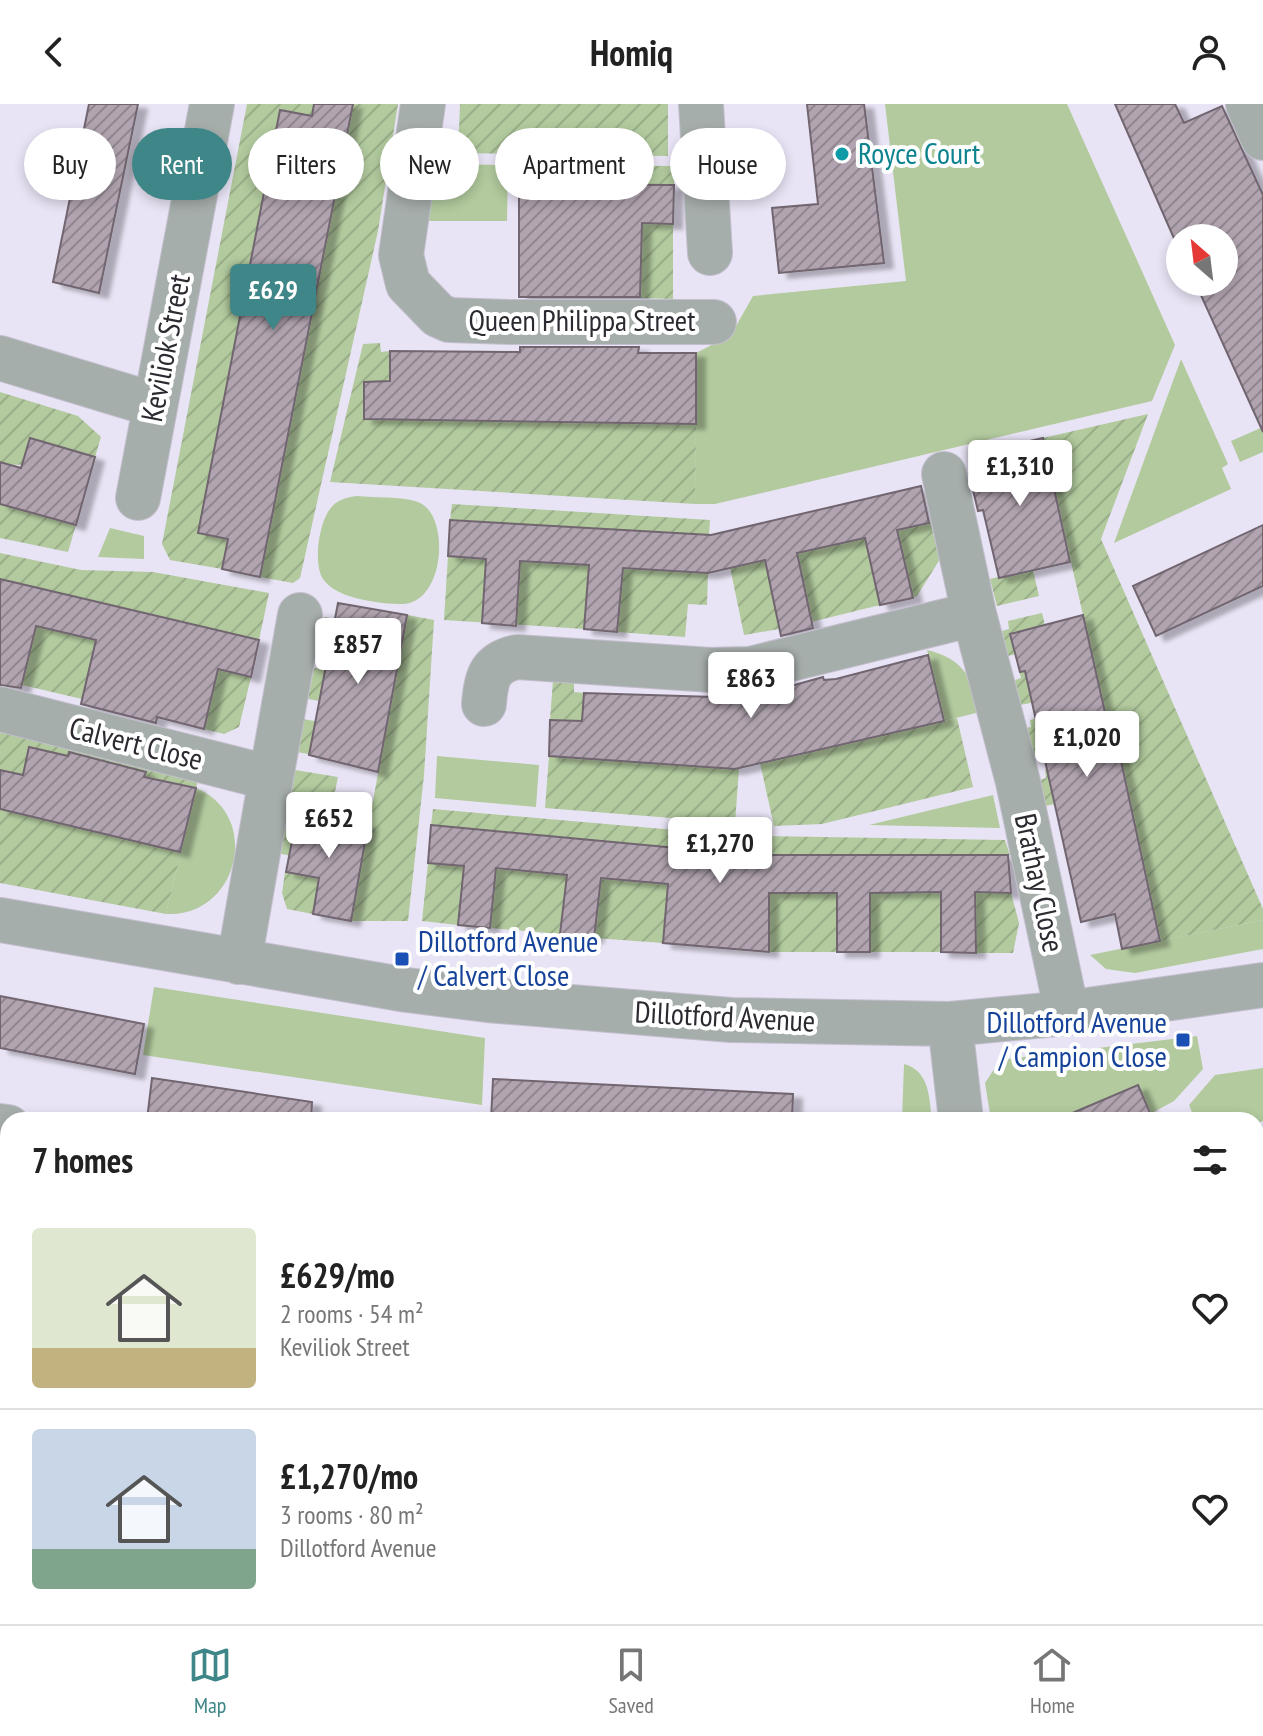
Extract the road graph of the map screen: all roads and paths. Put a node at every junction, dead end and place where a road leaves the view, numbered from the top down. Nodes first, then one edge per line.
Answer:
1 (212, 104) edge
2 (423, 104) edge
3 (701, 104) edge
4 (1248, 104) edge
5 (1263, 138) edge
6 (710, 253) dead end
7 (714, 322) dead end
8 (0, 358) edge
9 (155, 405) junction
10 (944, 474) dead end
11 (138, 498) dead end
12 (974, 614) junction
13 (300, 615) dead end
14 (484, 704) dead end
15 (0, 709) edge
16 (271, 778) junction
17 (0, 920) edge
18 (239, 962) junction
19 (1263, 985) edge
20 (1067, 1013) junction
21 (950, 1024) junction
22 (960, 1112) edge

1 - 9 street, Keviliok Street
2 - 7 street, Queen Philippa Street
3 - 6 street
4 - 5 street
8 - 9 street
9 - 11 street, Keviliok Street
10 - 12 street, Brathay Close
12 - 14 street
12 - 20 street, Brathay Close
13 - 16 street
15 - 16 street, Calvert Close
16 - 18 street
17 - 18 street, Dillotford Avenue
18 - 21 street, Dillotford Avenue
19 - 20 street, Dillotford Avenue
20 - 21 street, Dillotford Avenue
21 - 22 street

